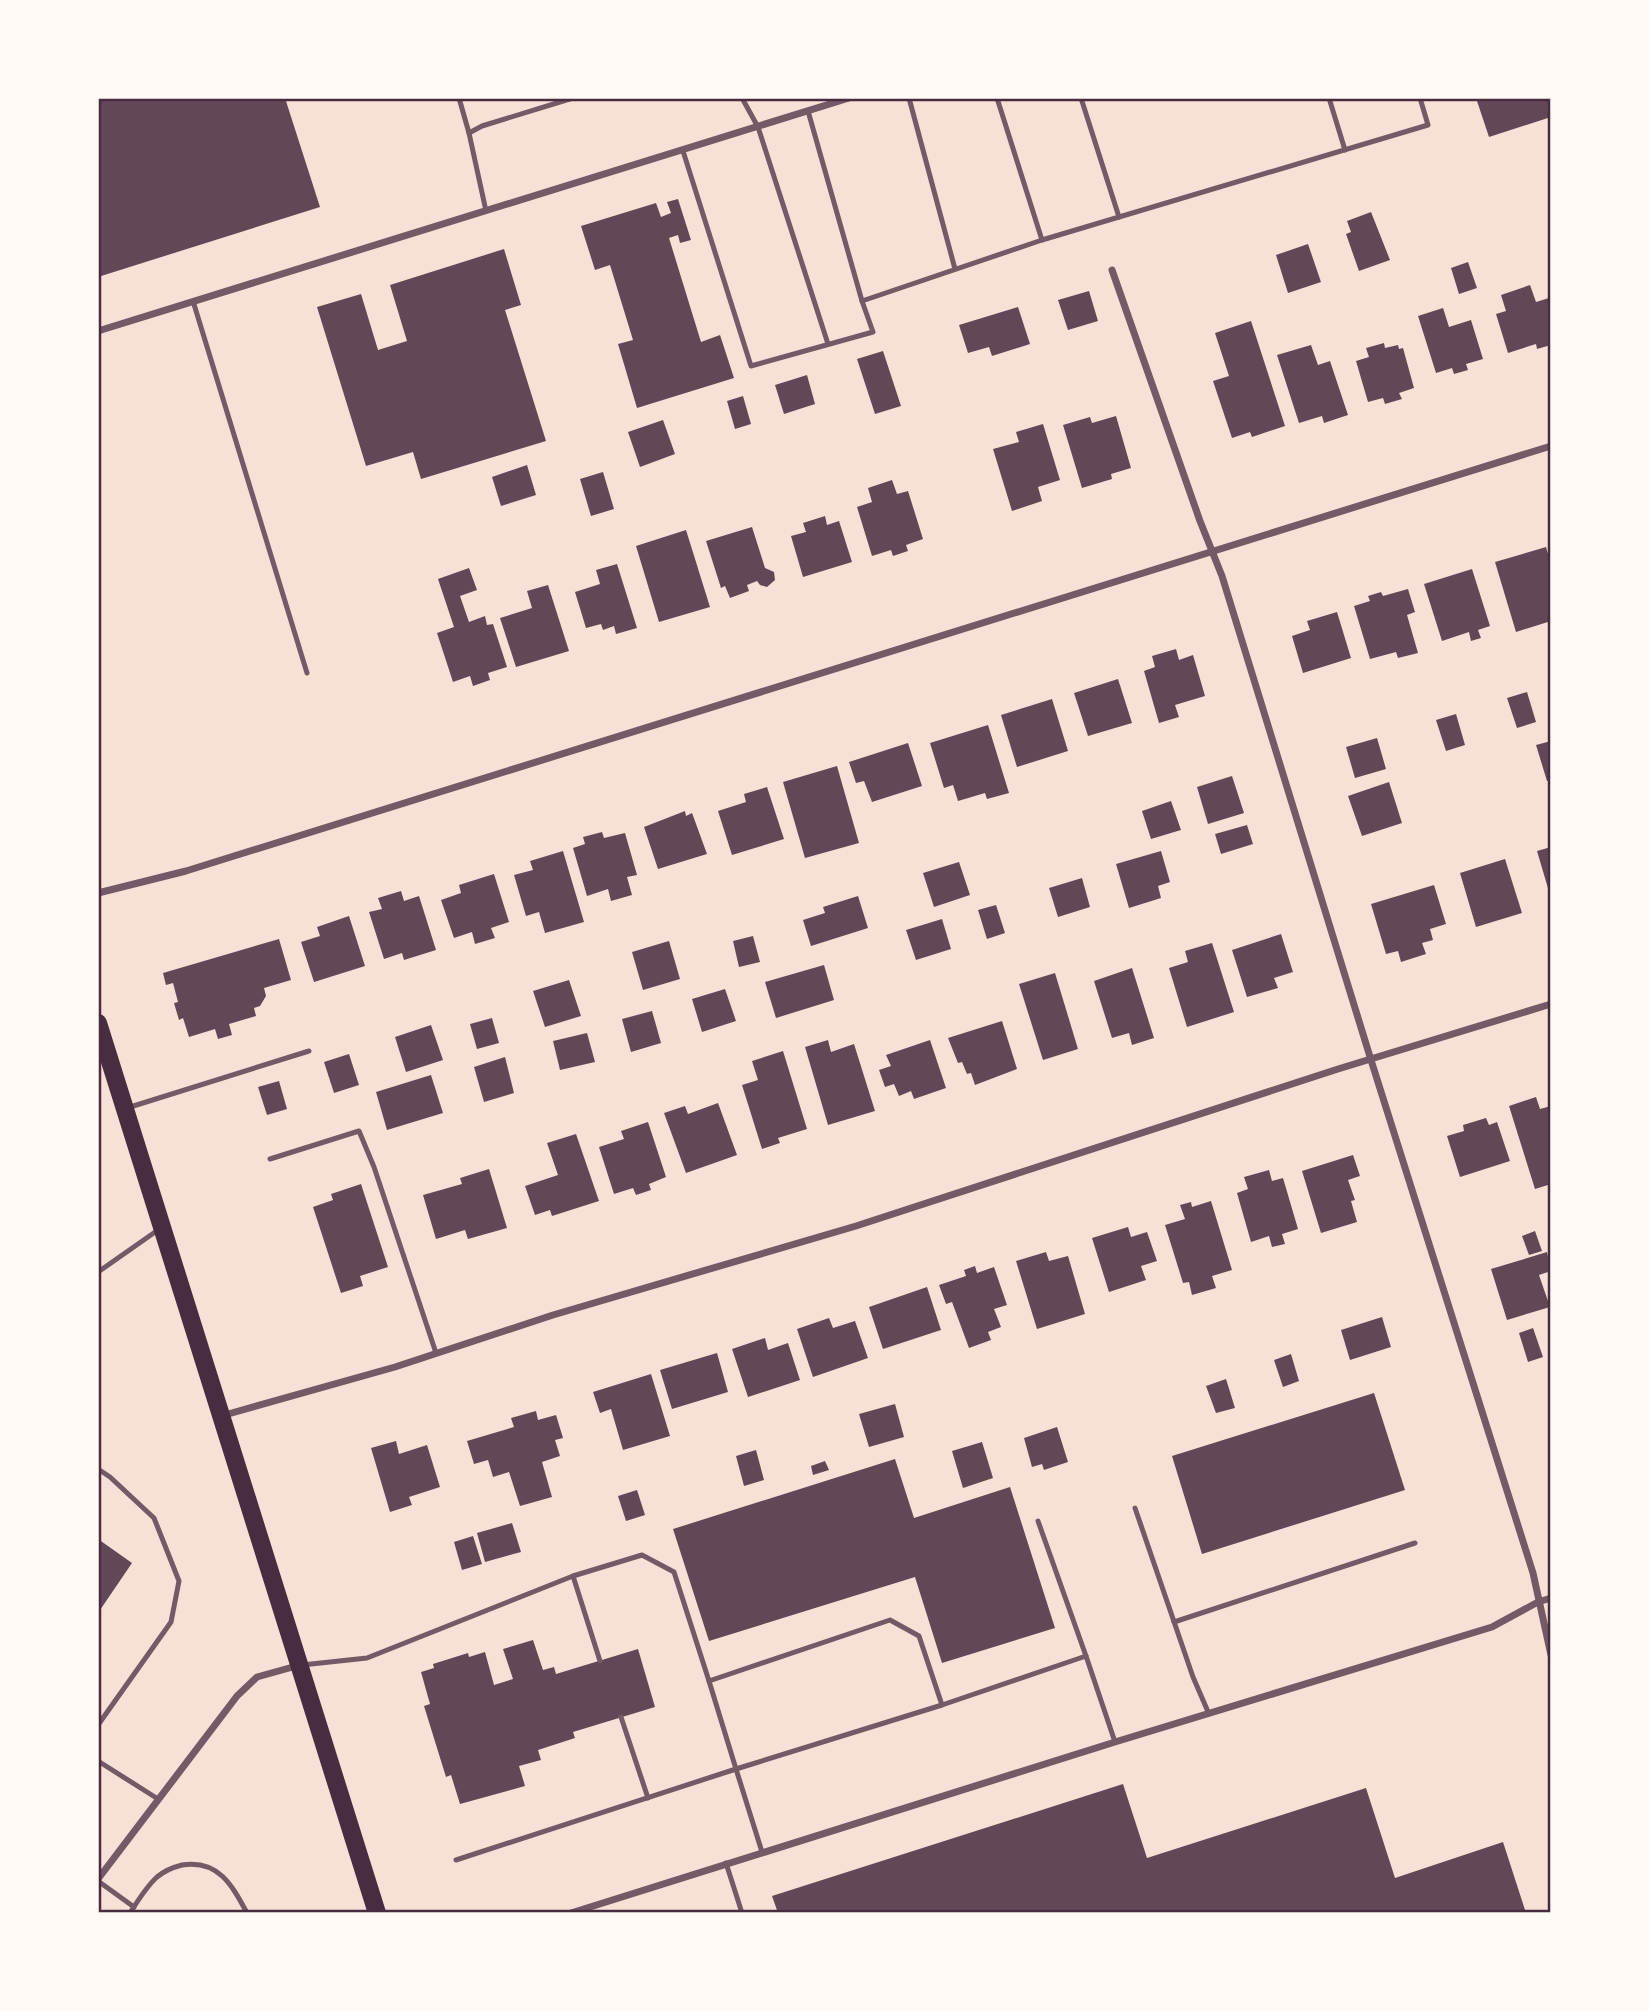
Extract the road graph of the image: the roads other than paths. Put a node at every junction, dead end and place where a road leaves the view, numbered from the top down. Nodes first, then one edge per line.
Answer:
1 (459, 98) edge
2 (573, 98) edge
3 (742, 98) edge
4 (849, 98) edge
5 (909, 98) edge
6 (998, 98) edge
7 (1081, 98) edge
8 (1329, 98) edge
9 (1420, 98) edge
10 (808, 111) junction
11 (758, 127) junction
12 (469, 133) junction
13 (1345, 150) junction
14 (683, 151) junction
15 (486, 211) junction
16 (1119, 218) junction
17 (1042, 240) junction
18 (956, 269) junction
19 (1112, 270) dead end
20 (193, 301) junction
21 (862, 301) junction
22 (98, 331) edge
23 (828, 344) junction
24 (1551, 446) edge
25 (1214, 553) junction
26 (307, 673) dead end
27 (98, 892) edge
28 (1551, 1004) edge
29 (98, 1023) edge
30 (309, 1051) dead end
31 (1371, 1060) junction
32 (124, 1108) junction
33 (270, 1159) dead end
34 (161, 1228) junction
35 (98, 1272) edge
36 (436, 1353) junction
37 (220, 1416) junction
38 (98, 1469) edge
39 (1135, 1508) dead end
40 (1038, 1521) dead end
41 (1415, 1543) dead end
42 (573, 1576) junction
43 (1551, 1598) edge
44 (1538, 1602) junction
45 (1174, 1622) junction
46 (1551, 1655) edge
47 (1086, 1656) junction
48 (600, 1661) dead end
49 (300, 1665) junction
50 (709, 1681) junction
51 (942, 1705) junction
52 (1209, 1714) junction
53 (621, 1717) dead end
54 (98, 1725) edge
55 (1115, 1742) junction
56 (98, 1761) edge
57 (736, 1769) junction
58 (648, 1798) junction
59 (158, 1799) junction
60 (762, 1852) junction
61 (456, 1860) dead end
62 (726, 1863) junction
63 (98, 1880) edge
64 (134, 1907) junction
65 (130, 1913) edge
66 (247, 1913) edge
67 (377, 1913) edge
68 (571, 1913) edge
69 (742, 1913) edge

1 - 12 lane
2 - 12 lane
3 - 11 lane
4 - 10 street
5 - 18 lane
6 - 17 lane
7 - 16 lane
8 - 13 lane
9 - 13 lane
10 - 11 street
10 - 21 lane
11 - 14 street
11 - 23 lane
12 - 15 lane
13 - 16 lane
14 - 15 street
14 - 23 lane
15 - 20 street
16 - 17 lane
17 - 18 lane
18 - 21 lane
19 - 25 street
20 - 22 street
20 - 26 lane
21 - 23 lane
24 - 25 street
25 - 27 street
25 - 31 street
28 - 31 street
29 - 32 main road
30 - 32 lane
31 - 36 street
31 - 44 street
32 - 34 main road
33 - 36 lane
34 - 35 lane
34 - 37 main road
36 - 37 street
37 - 49 main road
38 - 54 lane
39 - 45 lane
40 - 47 lane
41 - 45 lane
42 - 48 lane
42 - 49 lane
42 - 50 lane
43 - 44 street
44 - 46 street
44 - 52 street
45 - 52 lane
47 - 51 lane
47 - 55 lane
49 - 59 street
49 - 67 main road
50 - 51 lane
50 - 57 lane
51 - 57 lane
52 - 55 street
53 - 58 lane
55 - 60 street
56 - 59 lane
57 - 58 lane
57 - 60 lane
58 - 61 lane
59 - 63 street
60 - 62 street
62 - 68 street
62 - 69 lane
63 - 64 lane
64 - 65 lane
64 - 66 lane

